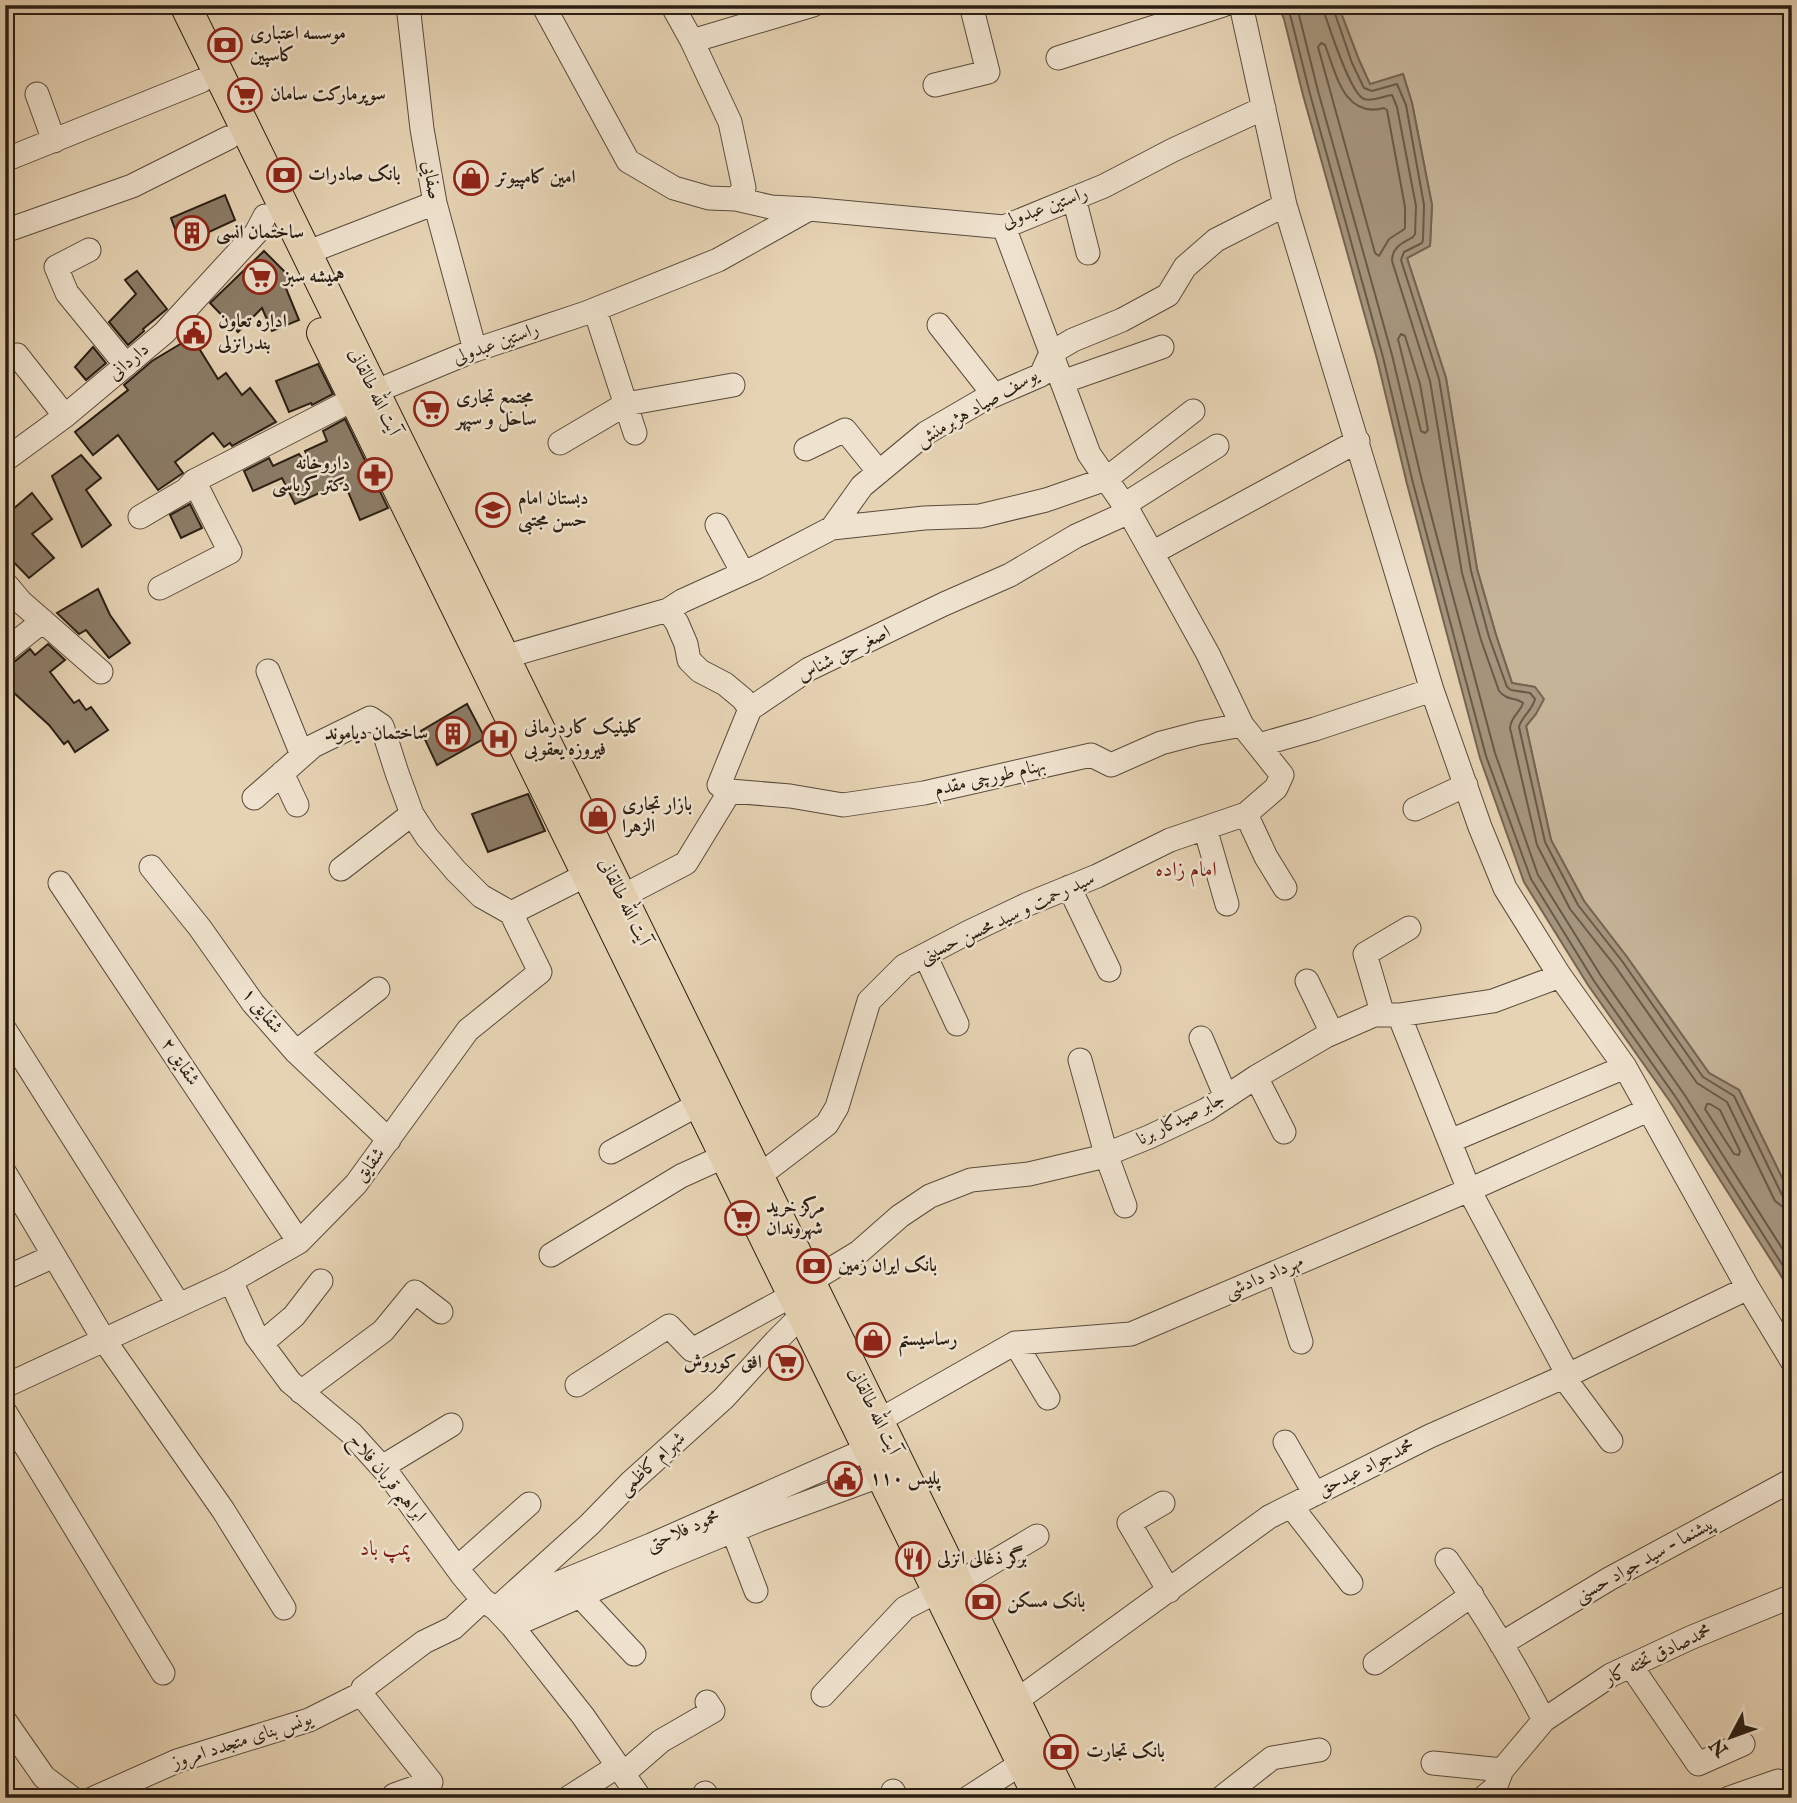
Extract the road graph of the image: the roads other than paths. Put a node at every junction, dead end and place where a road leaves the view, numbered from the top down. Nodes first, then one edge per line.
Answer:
1 (164, 5) edge
2 (185, 5) edge
3 (408, 5) edge
4 (542, 5) edge
5 (672, 5) edge
6 (813, 5) edge
7 (971, 5) edge
8 (1223, 5) edge
9 (1241, 5) edge
10 (692, 41) junction
11 (1058, 58) dead end
12 (201, 81) junction
13 (935, 85) dead end
14 (37, 94) dead end
15 (1264, 108) junction
16 (228, 138) junction
17 (54, 141) junction
18 (5, 160) edge
19 (1074, 198) junction
20 (736, 199) junction
21 (435, 203) junction
22 (1285, 205) junction
23 (809, 209) junction
24 (265, 216) junction
25 (1004, 227) junction
26 (5, 231) edge
27 (89, 250) dead end
28 (306, 253) junction
29 (1088, 253) dead end
30 (595, 310) junction
31 (939, 325) dead end
32 (1162, 346) dead end
33 (475, 350) junction
34 (1051, 353) junction
35 (17, 355) dead end
36 (126, 365) junction
37 (1062, 382) junction
38 (733, 386) dead end
39 (364, 395) junction
40 (994, 395) junction
41 (626, 404) junction
42 (1194, 411) dead end
43 (65, 416) junction
44 (635, 433) dead end
45 (1358, 441) junction
46 (560, 443) dead end
47 (1217, 446) dead end
48 (806, 449) dead end
49 (5, 460) edge
50 (879, 472) junction
51 (1106, 479) junction
52 (194, 481) junction
53 (1126, 508) junction
54 (140, 517) dead end
55 (716, 525) dead end
56 (832, 528) junction
57 (1152, 553) junction
58 (743, 573) junction
59 (5, 583) edge
60 (160, 588) dead end
61 (668, 610) junction
62 (43, 621) junction
63 (5, 651) edge
64 (504, 657) junction
65 (268, 671) dead end
66 (101, 672) dead end
67 (1432, 690) junction
68 (750, 709) junction
69 (1242, 725) junction
70 (1259, 745) junction
71 (302, 755) junction
72 (282, 772) junction
73 (1466, 785) junction
74 (730, 791) junction
75 (254, 798) dead end
76 (296, 805) dead end
77 (1415, 809) dead end
78 (412, 814) junction
79 (1246, 814) junction
80 (1205, 828) junction
81 (151, 867) dead end
82 (341, 869) dead end
83 (596, 870) junction
84 (60, 883) dead end
85 (1069, 887) junction
86 (1285, 888) dead end
87 (612, 902) junction
88 (1227, 904) dead end
89 (511, 913) junction
90 (1409, 928) dead end
91 (925, 955) junction
92 (1109, 970) dead end
93 (1560, 976) junction
94 (1307, 981) dead end
95 (378, 989) dead end
96 (1391, 1015) junction
97 (957, 1024) dead end
98 (5, 1030) edge
99 (1332, 1033) junction
100 (1201, 1038) dead end
101 (296, 1052) junction
102 (1080, 1060) dead end
103 (1625, 1067) junction
104 (1256, 1077) junction
105 (1226, 1097) junction
106 (699, 1104) junction
107 (1648, 1110) junction
108 (1284, 1132) dead end
109 (389, 1140) junction
110 (1450, 1141) junction
111 (611, 1152) dead end
112 (1106, 1154) junction
113 (725, 1156) junction
114 (5, 1174) edge
115 (758, 1176) junction
116 (1469, 1190) junction
117 (1125, 1206) dead end
118 (299, 1242) junction
119 (551, 1255) dead end
120 (54, 1256) junction
121 (1279, 1271) junction
122 (5, 1278) edge
123 (231, 1281) junction
124 (321, 1281) dead end
125 (1748, 1288) junction
126 (802, 1297) junction
127 (179, 1305) junction
128 (441, 1312) dead end
129 (104, 1340) junction
130 (1301, 1342) dead end
131 (262, 1343) junction
132 (1014, 1343) junction
133 (1792, 1361) edge
134 (1564, 1376) junction
135 (577, 1385) dead end
136 (5, 1386) edge
137 (302, 1392) junction
138 (1048, 1398) dead end
139 (5, 1412) edge
140 (451, 1425) dead end
141 (878, 1437) junction
142 (1611, 1441) dead end
143 (1285, 1442) dead end
144 (382, 1467) junction
145 (882, 1475) junction
146 (1792, 1480) edge
147 (1315, 1494) junction
148 (1163, 1503) dead end
149 (529, 1504) dead end
150 (1292, 1506) junction
151 (755, 1511) junction
152 (733, 1531) junction
153 (1037, 1536) dead end
154 (657, 1552) junction
155 (1447, 1560) dead end
156 (457, 1568) junction
157 (1351, 1583) dead end
158 (948, 1587) junction
159 (756, 1591) dead end
160 (1169, 1591) junction
161 (1472, 1595) junction
162 (580, 1596) junction
163 (1792, 1596) edge
164 (489, 1604) junction
165 (284, 1608) dead end
166 (512, 1626) junction
167 (1502, 1644) junction
168 (634, 1654) dead end
169 (1375, 1663) dead end
170 (1631, 1666) junction
171 (163, 1673) dead end
172 (362, 1694) junction
173 (823, 1695) dead end
174 (1016, 1701) junction
175 (707, 1702) dead end
176 (1544, 1720) junction
177 (5, 1721) edge
178 (1743, 1744) dead end
179 (1318, 1750) dead end
180 (1022, 1763) junction
181 (1433, 1763) dead end
182 (621, 1770) junction
183 (1502, 1770) junction
184 (1778, 1780) dead end
185 (72, 1798) edge
186 (94, 1798) edge
187 (393, 1798) edge
188 (568, 1798) edge
189 (640, 1798) edge
190 (968, 1798) edge
191 (1039, 1798) edge
192 (1063, 1798) edge
193 (1221, 1798) edge
194 (1483, 1798) edge
195 (1729, 1798) edge

1 - 12 main road, آیت الله طالقانی
2 - 28 main road, آیت الله طالقانی
3 - 21 street, صفایی
4 - 20 street, راستین عبدولی
5 - 10 street
6 - 10 street
7 - 13 street
8 - 11 street
9 - 15 street
10 - 20 street
12 - 16 main road, آیت الله طالقانی
12 - 17 street
14 - 17 street
15 - 19 street, راستین عبدولی
15 - 22 street
16 - 24 main road, آیت الله طالقانی
16 - 26 street
17 - 18 street
19 - 25 street, راستین عبدولی
19 - 29 street
20 - 23 street, راستین عبدولی
21 - 28 street
21 - 33 street, صفایی
22 - 34 street, یوسف صیاد هژبرمنش
22 - 45 street
23 - 25 street, راستین عبدولی
23 - 30 street, راستین عبدولی
24 - 36 street, داردانی
24 - 39 main road, آیت الله طالقانی
25 - 34 street, سید رحمت و سید محسن حسینی
27 - 36 street
28 - 39 main road, آیت الله طالقانی
30 - 33 street, راستین عبدولی
30 - 41 street
31 - 40 street
32 - 37 street
33 - 39 street, راستین عبدولی
34 - 37 street, سید رحمت و سید محسن حسینی
34 - 40 street, یوسف صیاد هژبرمنش
35 - 43 street
36 - 43 street, داردانی
37 - 51 street, سید رحمت و سید محسن حسینی
38 - 41 street
39 - 52 street, راستین عبدولی
39 - 64 main road, آیت الله طالقانی
39 - 83 main road, آیت الله طالقانی
40 - 50 street, یوسف صیاد هژبرمنش
41 - 44 street
41 - 46 street
42 - 51 street
43 - 49 street, داردانی
45 - 57 street
45 - 67 street
47 - 53 street, اصغر حق شناس
48 - 50 street
50 - 56 street, یوسف صیاد هژبرمنش
51 - 53 street, سید رحمت و سید محسن حسینی
51 - 56 street
52 - 54 street, راستین عبدولی
52 - 60 street
53 - 57 street, سید رحمت و سید محسن حسینی
53 - 68 street, اصغر حق شناس
55 - 58 street
56 - 58 street, یوسف صیاد هژبرمنش
57 - 69 street, سید رحمت و سید محسن حسینی
58 - 61 street, یوسف صیاد هژبرمنش
59 - 62 street
61 - 64 street, یوسف صیاد هژبرمنش
61 - 68 street
62 - 63 street
62 - 66 street
64 - 83 main road, آیت الله طالقانی
65 - 71 street
67 - 70 street
67 - 73 street
68 - 74 street
69 - 70 street, سید رحمت و سید محسن حسینی
69 - 74 street, بهنام طورچی مقدم
70 - 79 street, سید رحمت و سید محسن حسینی
71 - 72 street
71 - 78 street
72 - 75 street
72 - 76 street
73 - 77 street
73 - 93 street
74 - 87 street
78 - 82 street
78 - 89 street
79 - 80 street, سید رحمت و سید محسن حسینی
79 - 86 street
80 - 85 street, سید رحمت و سید محسن حسینی
80 - 88 street
81 - 101 street, شقایق ۱
83 - 87 main road, آیت الله طالقانی
83 - 89 street
84 - 118 street, شقایق ۲
85 - 91 street, سید رحمت و سید محسن حسینی
85 - 92 street
87 - 106 main road, آیت الله طالقانی
87 - 115 main road, آیت الله طالقانی
89 - 109 street, شقایق
90 - 96 street
91 - 97 street
91 - 115 street, سید رحمت و سید محسن حسینی
93 - 96 street, جابر صیدکار برنا
93 - 103 street
94 - 99 street
95 - 101 street
96 - 99 street, جابر صیدکار برنا
96 - 110 street
98 - 127 street
99 - 104 street, جابر صیدکار برنا
100 - 105 street
101 - 109 street, شقایق ۱
102 - 112 street
103 - 107 street
103 - 110 street
104 - 105 street, جابر صیدکار برنا
104 - 108 street
105 - 112 street, جابر صیدکار برنا
106 - 111 street
106 - 113 main road, آیت الله طالقانی
107 - 116 street, مهرداد دادشی
107 - 125 street
109 - 118 street, شقایق
110 - 116 street
112 - 117 street
112 - 126 street, جابر صیدکار برنا
113 - 119 street
113 - 126 main road, آیت الله طالقانی
114 - 120 street
115 - 126 main road, آیت الله طالقانی
116 - 121 street, مهرداد دادشی
116 - 134 street
118 - 123 street, شقایق
120 - 122 street
120 - 129 street
121 - 130 street
121 - 132 street, مهرداد دادشی
123 - 127 street, شقایق
123 - 131 street, ابراهیم قربان فلاح
124 - 131 street
125 - 133 street
125 - 134 street, محمدجواد عبدحق
126 - 135 street
126 - 141 main road, آیت الله طالقانی
126 - 164 street, شهرام کاظمی
127 - 129 street, شقایق
128 - 137 street
129 - 136 street, شقایق
129 - 165 street
131 - 137 street, ابراهیم قربان فلاح
132 - 138 street
132 - 141 street, مهرداد دادشی
134 - 142 street
134 - 147 street, محمدجواد عبدحق
137 - 144 street, ابراهیم قربان فلاح
139 - 171 street
140 - 144 street
141 - 145 main road, آیت الله طالقانی
141 - 151 street, محمود فلاحتی
141 - 158 main road, آیت الله طالقانی
143 - 147 street
144 - 156 street, ابراهیم قربان فلاح
145 - 151 street, محمود فلاحتی
145 - 158 main road, آیت الله طالقانی
146 - 167 street, پیشنما - سید جواد حسنی
147 - 150 street, محمدجواد عبدحق
148 - 160 street
149 - 156 street
150 - 157 street
150 - 160 street, محمدجواد عبدحق
151 - 152 street, محمود فلاحتی
151 - 154 street, محمود فلاحتی
152 - 154 street, محمود فلاحتی
152 - 159 street
153 - 158 street
154 - 162 street, محمود فلاحتی
154 - 164 street, محمود فلاحتی
155 - 161 street
156 - 164 street, ابراهیم قربان فلاح
158 - 173 street
158 - 174 main road, آیت الله طالقانی
158 - 180 main road, آیت الله طالقانی
160 - 174 street, محمدجواد عبدحق
161 - 167 street
161 - 169 street
162 - 166 street, محمود فلاحتی
162 - 168 street
163 - 170 street, محمدصادق تخته کار
164 - 166 street, ابراهیم قربان فلاح
164 - 172 street, یونس بنای متجدد امروز
166 - 182 street, ابراهیم قربان فلاح
167 - 176 street
170 - 176 street, محمدصادق تخته کار
170 - 178 street
172 - 186 street, یونس بنای متجدد امروز
172 - 187 street
174 - 192 main road, آیت الله طالقانی
175 - 182 street
176 - 183 street, محمدصادق تخته کار
177 - 185 street
179 - 193 street
180 - 190 street
180 - 191 main road, آیت الله طالقانی
181 - 183 street
182 - 188 street
182 - 189 street, ابراهیم قربان فلاح
183 - 194 street, محمدصادق تخته کار
184 - 195 street

